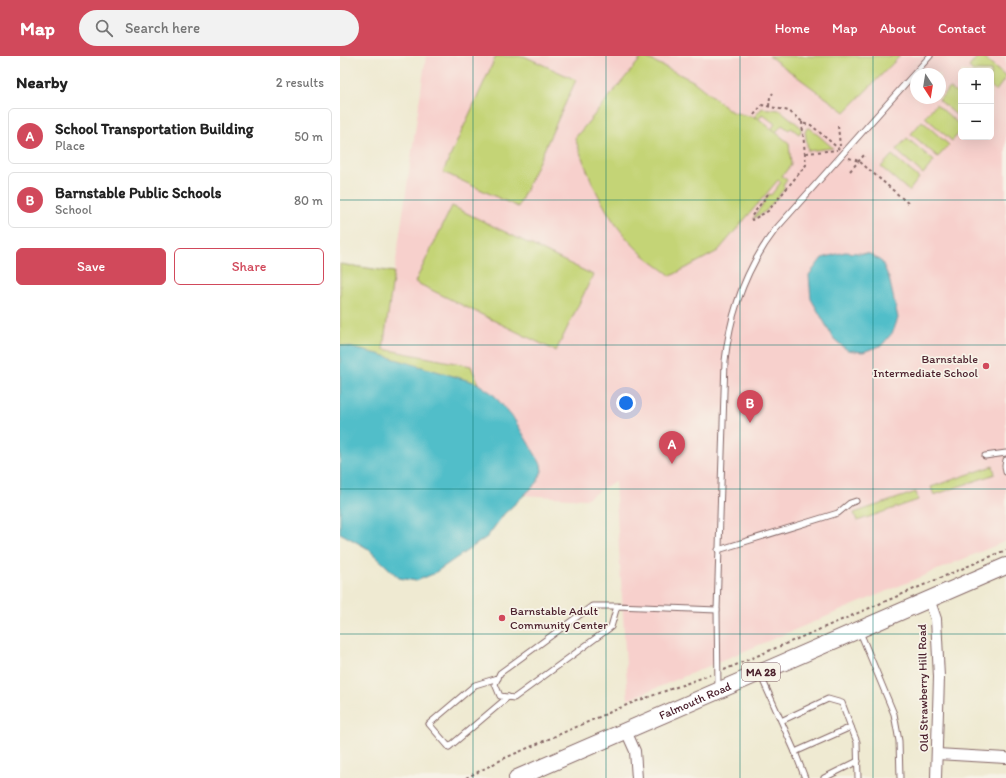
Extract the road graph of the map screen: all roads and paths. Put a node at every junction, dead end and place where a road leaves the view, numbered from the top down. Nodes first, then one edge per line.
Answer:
1 (930, 56) edge
2 (773, 93) dead end
3 (769, 106) junction
4 (754, 115) dead end
5 (802, 122) junction
6 (838, 126) dead end
7 (840, 149) junction
8 (805, 153) junction
9 (865, 154) dead end
10 (849, 157) dead end
11 (859, 161) junction
12 (850, 171) dead end
13 (768, 194) dead end
14 (909, 204) dead end
15 (1006, 453) edge
16 (985, 456) dead end
17 (1006, 460) edge
18 (1006, 472) edge
19 (856, 500) dead end
20 (718, 550) junction
21 (1006, 550) edge
22 (1006, 566) edge
23 (929, 600) junction
24 (617, 606) junction
25 (717, 610) junction
26 (859, 630) junction
27 (717, 673) junction
28 (760, 673) junction
29 (498, 678) junction
30 (718, 691) junction
31 (508, 697) junction
32 (781, 721) junction
33 (851, 727) junction
34 (626, 731) junction
35 (795, 752) junction
36 (937, 754) junction
37 (1006, 758) edge
38 (858, 761) junction
39 (833, 776) edge
40 (524, 777) edge
41 (466, 778) edge
42 (637, 778) edge
43 (805, 778) edge
44 (824, 778) edge
45 (858, 778) edge
46 (900, 778) edge
47 (936, 778) edge

1 - 20 lane
2 - 3 path
3 - 4 path
3 - 5 path
5 - 7 path
5 - 8 path
6 - 7 path
7 - 8 path
8 - 13 path
9 - 11 path
10 - 11 path
11 - 12 path
11 - 14 path
15 - 16 lane
17 - 18 lane
19 - 20 lane
20 - 25 lane
21 - 27 path
22 - 23 main road, Falmouth Road / MA 28
23 - 26 main road, Falmouth Road / MA 28
23 - 36 street, Old Strawberry Hill Road
24 - 25 lane
24 - 29 lane
24 - 31 lane
25 - 27 lane
26 - 28 main road, Falmouth Road / MA 28
26 - 46 lane
27 - 30 lane
27 - 41 path
28 - 30 main road, Falmouth Road / MA 28
28 - 32 lane
29 - 31 lane
29 - 31 lane
30 - 34 main road, Falmouth Road / MA 28
32 - 33 lane
32 - 35 lane
33 - 35 lane
33 - 38 lane
34 - 40 main road, Falmouth Road / MA 28
34 - 42 street
35 - 43 lane
36 - 37 street
36 - 47 street, Old Strawberry Hill Road
38 - 39 lane
38 - 45 lane
39 - 44 lane

